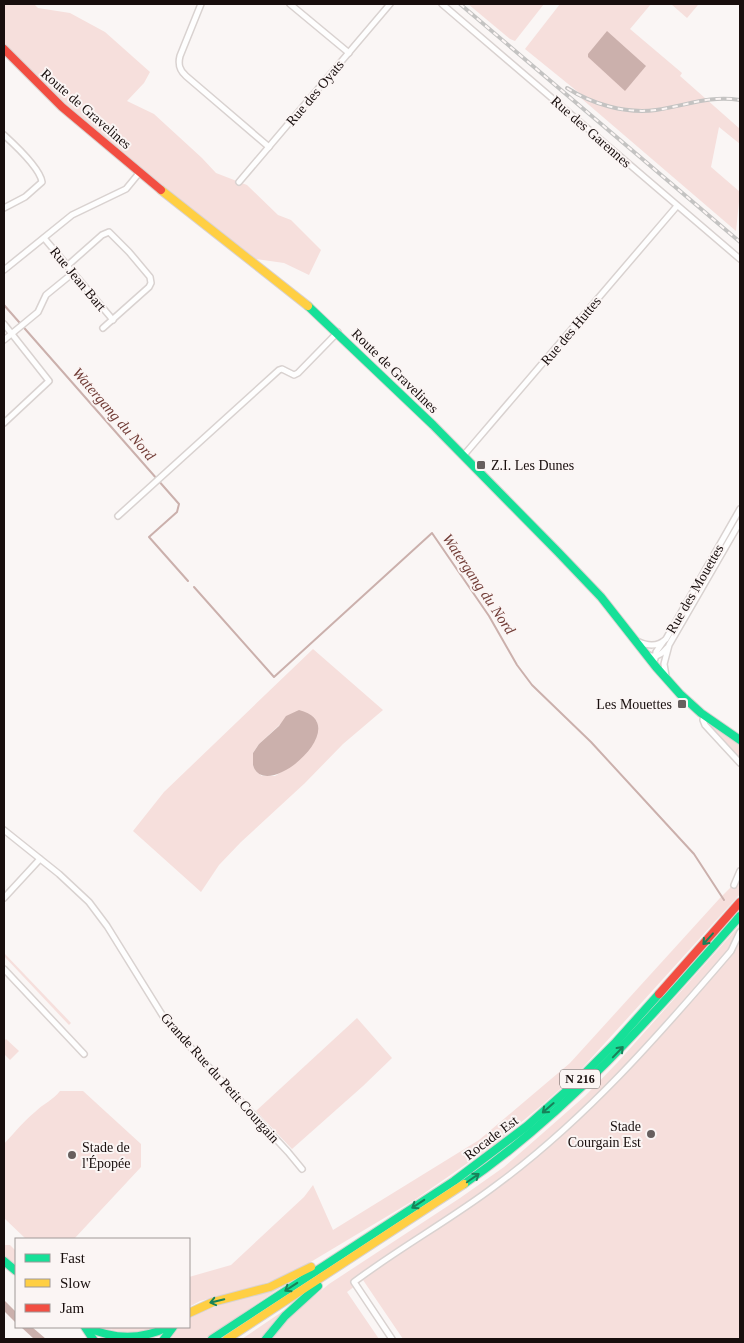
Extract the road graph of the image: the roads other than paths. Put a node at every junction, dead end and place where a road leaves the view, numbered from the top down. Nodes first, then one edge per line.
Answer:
1 (202, 4) edge
2 (290, 4) edge
3 (390, 4) edge
4 (442, 4) edge
5 (4, 49) edge
6 (348, 53) junction
7 (4, 135) edge
8 (269, 147) junction
9 (140, 172) junction
10 (238, 182) dead end
11 (677, 206) junction
12 (4, 208) edge
13 (44, 238) junction
14 (740, 259) edge
15 (67, 266) junction
16 (4, 270) edge
17 (73, 273) junction
18 (113, 320) junction
19 (4, 324) edge
20 (103, 328) dead end
21 (338, 332) junction
22 (11, 334) junction
23 (4, 340) edge
24 (4, 423) edge
25 (464, 455) junction
26 (740, 509) edge
27 (118, 516) dead end
28 (740, 522) edge
29 (634, 639) junction
30 (664, 642) junction
31 (669, 645) junction
32 (644, 653) junction
33 (655, 657) junction
34 (656, 668) junction
35 (668, 682) junction
36 (704, 715) junction
37 (740, 740) edge
38 (740, 763) edge
39 (4, 830) edge
40 (40, 859) junction
41 (740, 871) edge
42 (734, 886) dead end
43 (4, 898) edge
44 (740, 902) edge
45 (740, 916) edge
46 (740, 932) edge
47 (4, 969) edge
48 (84, 1054) dead end
49 (302, 1169) dead end
50 (391, 1222) junction
51 (4, 1261) edge
52 (344, 1263) junction
53 (15, 1270) edge
54 (190, 1312) edge
55 (87, 1328) edge
56 (88, 1328) edge
57 (166, 1328) edge
58 (172, 1328) edge
59 (93, 1339) edge
60 (164, 1339) edge
61 (212, 1339) edge
62 (227, 1339) edge
63 (266, 1339) edge
64 (392, 1339) edge

1 - 8 street
2 - 6 street
3 - 6 street, Rue des Oyats
4 - 11 street, Rue des Garennes
5 - 9 main road, Route de Gravelines
6 - 8 street, Rue des Oyats
7 - 12 street
8 - 10 street, Rue des Oyats
9 - 13 street
9 - 21 main road, Route de Gravelines
11 - 14 street, Rue des Garennes
11 - 25 street, Rue des Huttes
13 - 15 street, Rue Jean Bart
13 - 16 street
15 - 17 street, Rue Jean Bart
15 - 18 street
17 - 18 street, Rue Jean Bart
17 - 22 street
18 - 20 street
19 - 22 street
21 - 25 main road, Route de Gravelines
21 - 27 street
22 - 23 street
22 - 24 street
25 - 29 main road, Route de Gravelines
26 - 30 street, Rue des Mouettes
28 - 31 street, Rue des Mouettes
29 - 30 street, Rue des Mouettes
29 - 32 main road, Route de Gravelines
30 - 33 street, Rue des Mouettes
31 - 33 street, Rue des Mouettes
31 - 35 street, Rue des Mouettes
32 - 33 street
32 - 34 main road, Route de Gravelines
33 - 34 street
34 - 35 main road, Route de Gravelines
35 - 36 main road, Route de Gravelines
36 - 37 main road, Route de Gravelines
36 - 38 street
39 - 40 street, Grande Rue du Petit Courgain
40 - 43 street
40 - 49 street, Grande Rue du Petit Courgain
41 - 42 street
44 -> 50 main road, Rocade Est / N 216
52 -> 45 main road, Rocade Est / N 216
46 - 64 street
47 - 48 street
50 -> 54 main road
50 -> 61 main road, Rocade Est / N 216
51 - 53 main road
52 - 62 main road, Rocade Est / N 216
52 - 63 main road
55 - 59 main road
56 - 57 main road
58 - 60 main road

